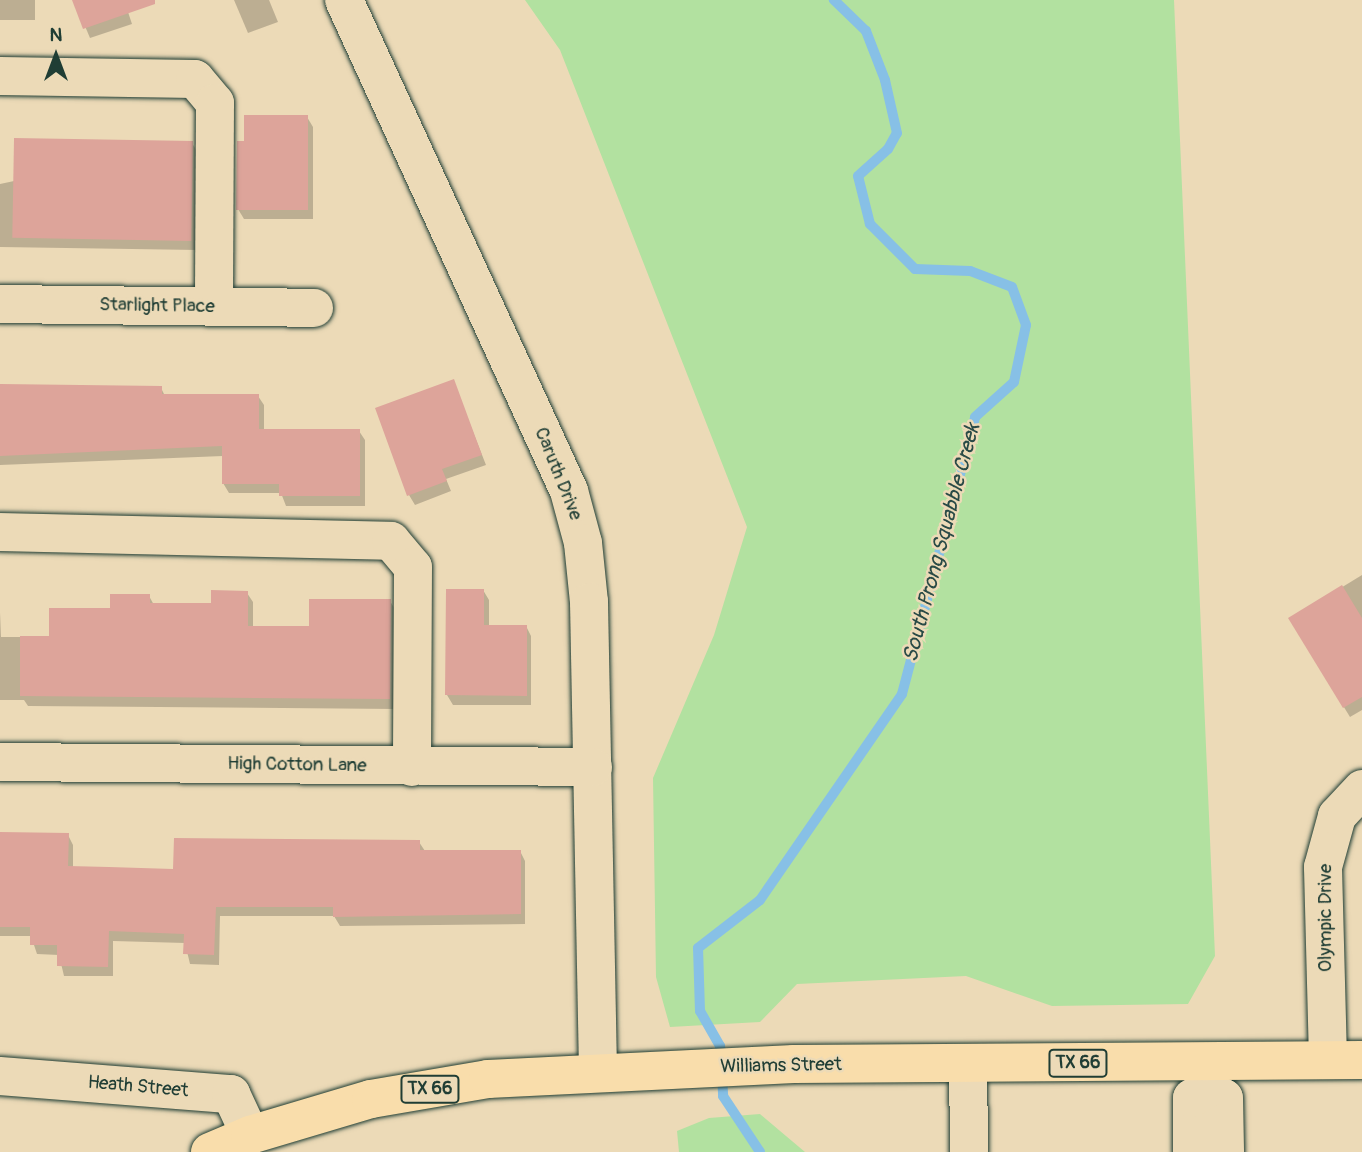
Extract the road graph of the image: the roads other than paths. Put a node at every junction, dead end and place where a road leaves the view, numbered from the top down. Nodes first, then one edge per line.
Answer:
1 (344, 0) edge
2 (0, 76) edge
3 (0, 303) edge
4 (214, 307) junction
5 (314, 308) dead end
6 (0, 533) edge
7 (0, 762) edge
8 (412, 767) junction
9 (593, 767) junction
10 (1362, 789) edge
11 (1345, 1059) edge
12 (968, 1064) junction
13 (598, 1073) junction
14 (1207, 1075) junction
15 (0, 1076) edge
16 (250, 1135) junction
17 (210, 1152) edge
18 (969, 1152) edge
19 (1192, 1152) edge
20 (1224, 1152) edge

1 - 9 street, Caruth Drive
2 - 4 street
3 - 4 street, Starlight Place
4 - 5 street, Starlight Place
6 - 8 street
7 - 8 street, High Cotton Lane
8 - 9 street, High Cotton Lane
9 - 13 street, Caruth Drive
10 - 11 street, Olympic Drive
11 - 14 main road, Williams Street / TX 66
12 - 13 main road, Williams Street / TX 66
12 - 14 main road, Williams Street / TX 66
12 - 18 street
13 - 16 main road, Williams Street / TX 66
14 - 19 street
14 - 20 street
15 - 16 street, Heath Street
16 - 17 main road, Williams Street / TX 66

